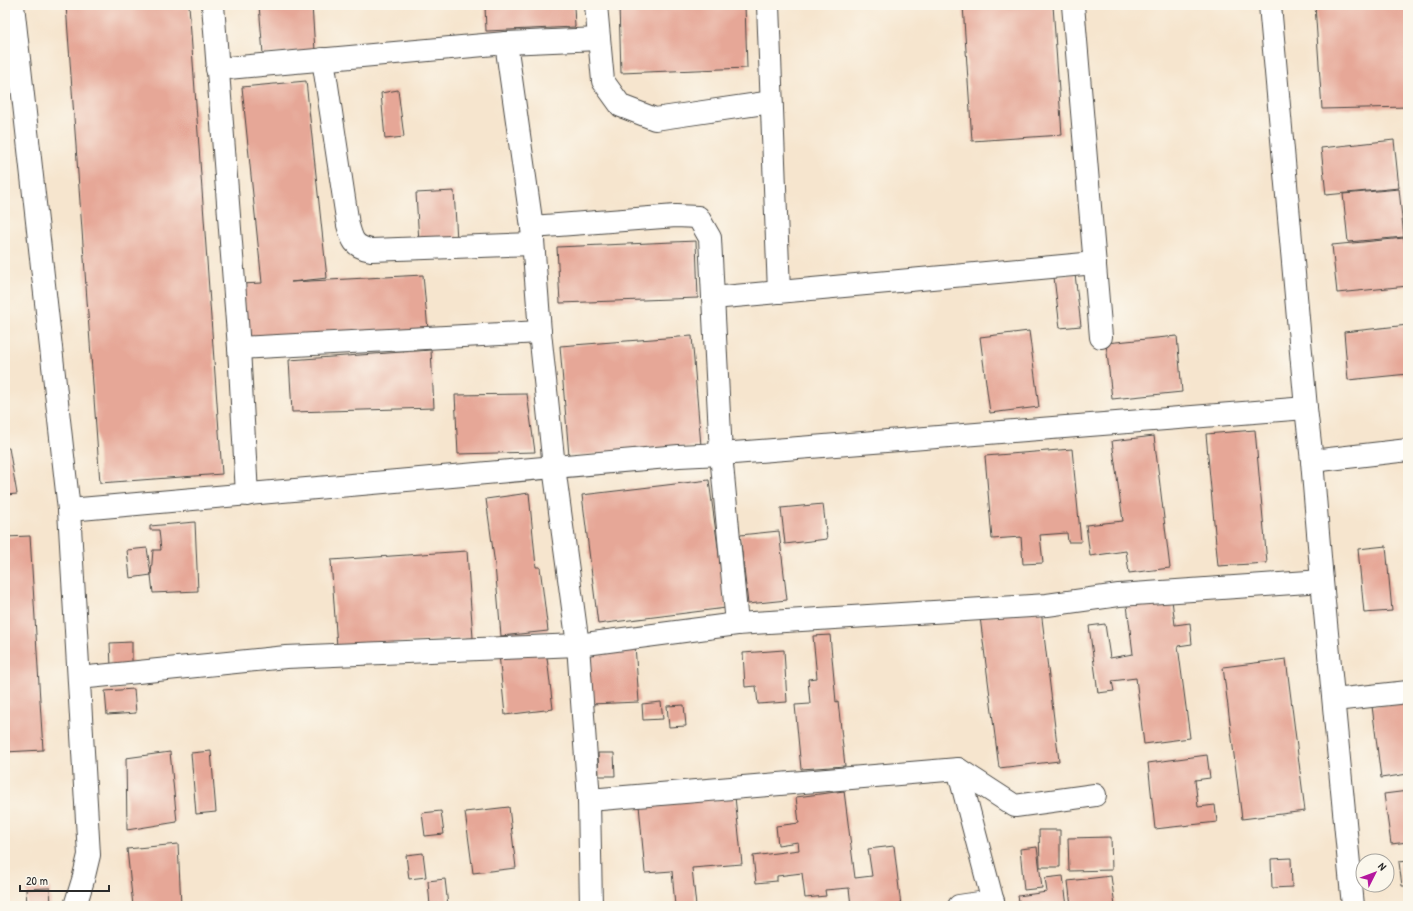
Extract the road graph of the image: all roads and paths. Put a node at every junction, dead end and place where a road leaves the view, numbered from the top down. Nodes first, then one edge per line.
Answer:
1 (13, 5) edge
2 (213, 5) edge
3 (596, 5) edge
4 (768, 5) edge
5 (1074, 5) edge
6 (1270, 5) edge
7 (599, 39) junction
8 (506, 43) junction
9 (323, 60) junction
10 (217, 69) junction
11 (771, 102) junction
12 (533, 236) junction
13 (1095, 263) junction
14 (779, 292) junction
15 (713, 298) junction
16 (540, 332) junction
17 (1101, 337) dead end
18 (240, 348) junction
19 (1306, 408) junction
20 (1408, 450) edge
21 (721, 454) junction
22 (1312, 461) junction
23 (554, 467) junction
24 (247, 495) junction
25 (70, 510) junction
26 (1322, 581) junction
27 (737, 624) junction
28 (578, 645) junction
29 (79, 678) junction
30 (1408, 692) edge
31 (1334, 700) junction
32 (958, 769) junction
33 (1094, 795) dead end
34 (589, 800) junction
35 (994, 904) edge
36 (75, 906) edge
37 (591, 906) edge
38 (959, 906) edge
39 (1353, 906) edge

1 - 25 street
2 - 10 street
3 - 7 street
4 - 11 street
5 - 13 street
6 - 19 street
7 - 8 street
7 - 11 street
8 - 9 street
8 - 12 street
9 - 10 street
9 - 12 street
10 - 18 street
11 - 14 street
12 - 15 street
12 - 16 street
13 - 14 street
13 - 17 street
14 - 15 street
15 - 21 street
16 - 18 street
16 - 23 street
18 - 24 street
19 - 21 street
19 - 22 street
20 - 22 street
21 - 23 street
21 - 27 street
22 - 26 street
23 - 24 street
23 - 28 street
24 - 25 street
25 - 29 street
26 - 27 street
26 - 31 street
27 - 28 street
28 - 29 street
28 - 34 street
29 - 36 street
30 - 31 street
31 - 39 street
32 - 33 street
32 - 34 street
32 - 35 street
34 - 37 street
35 - 38 street

